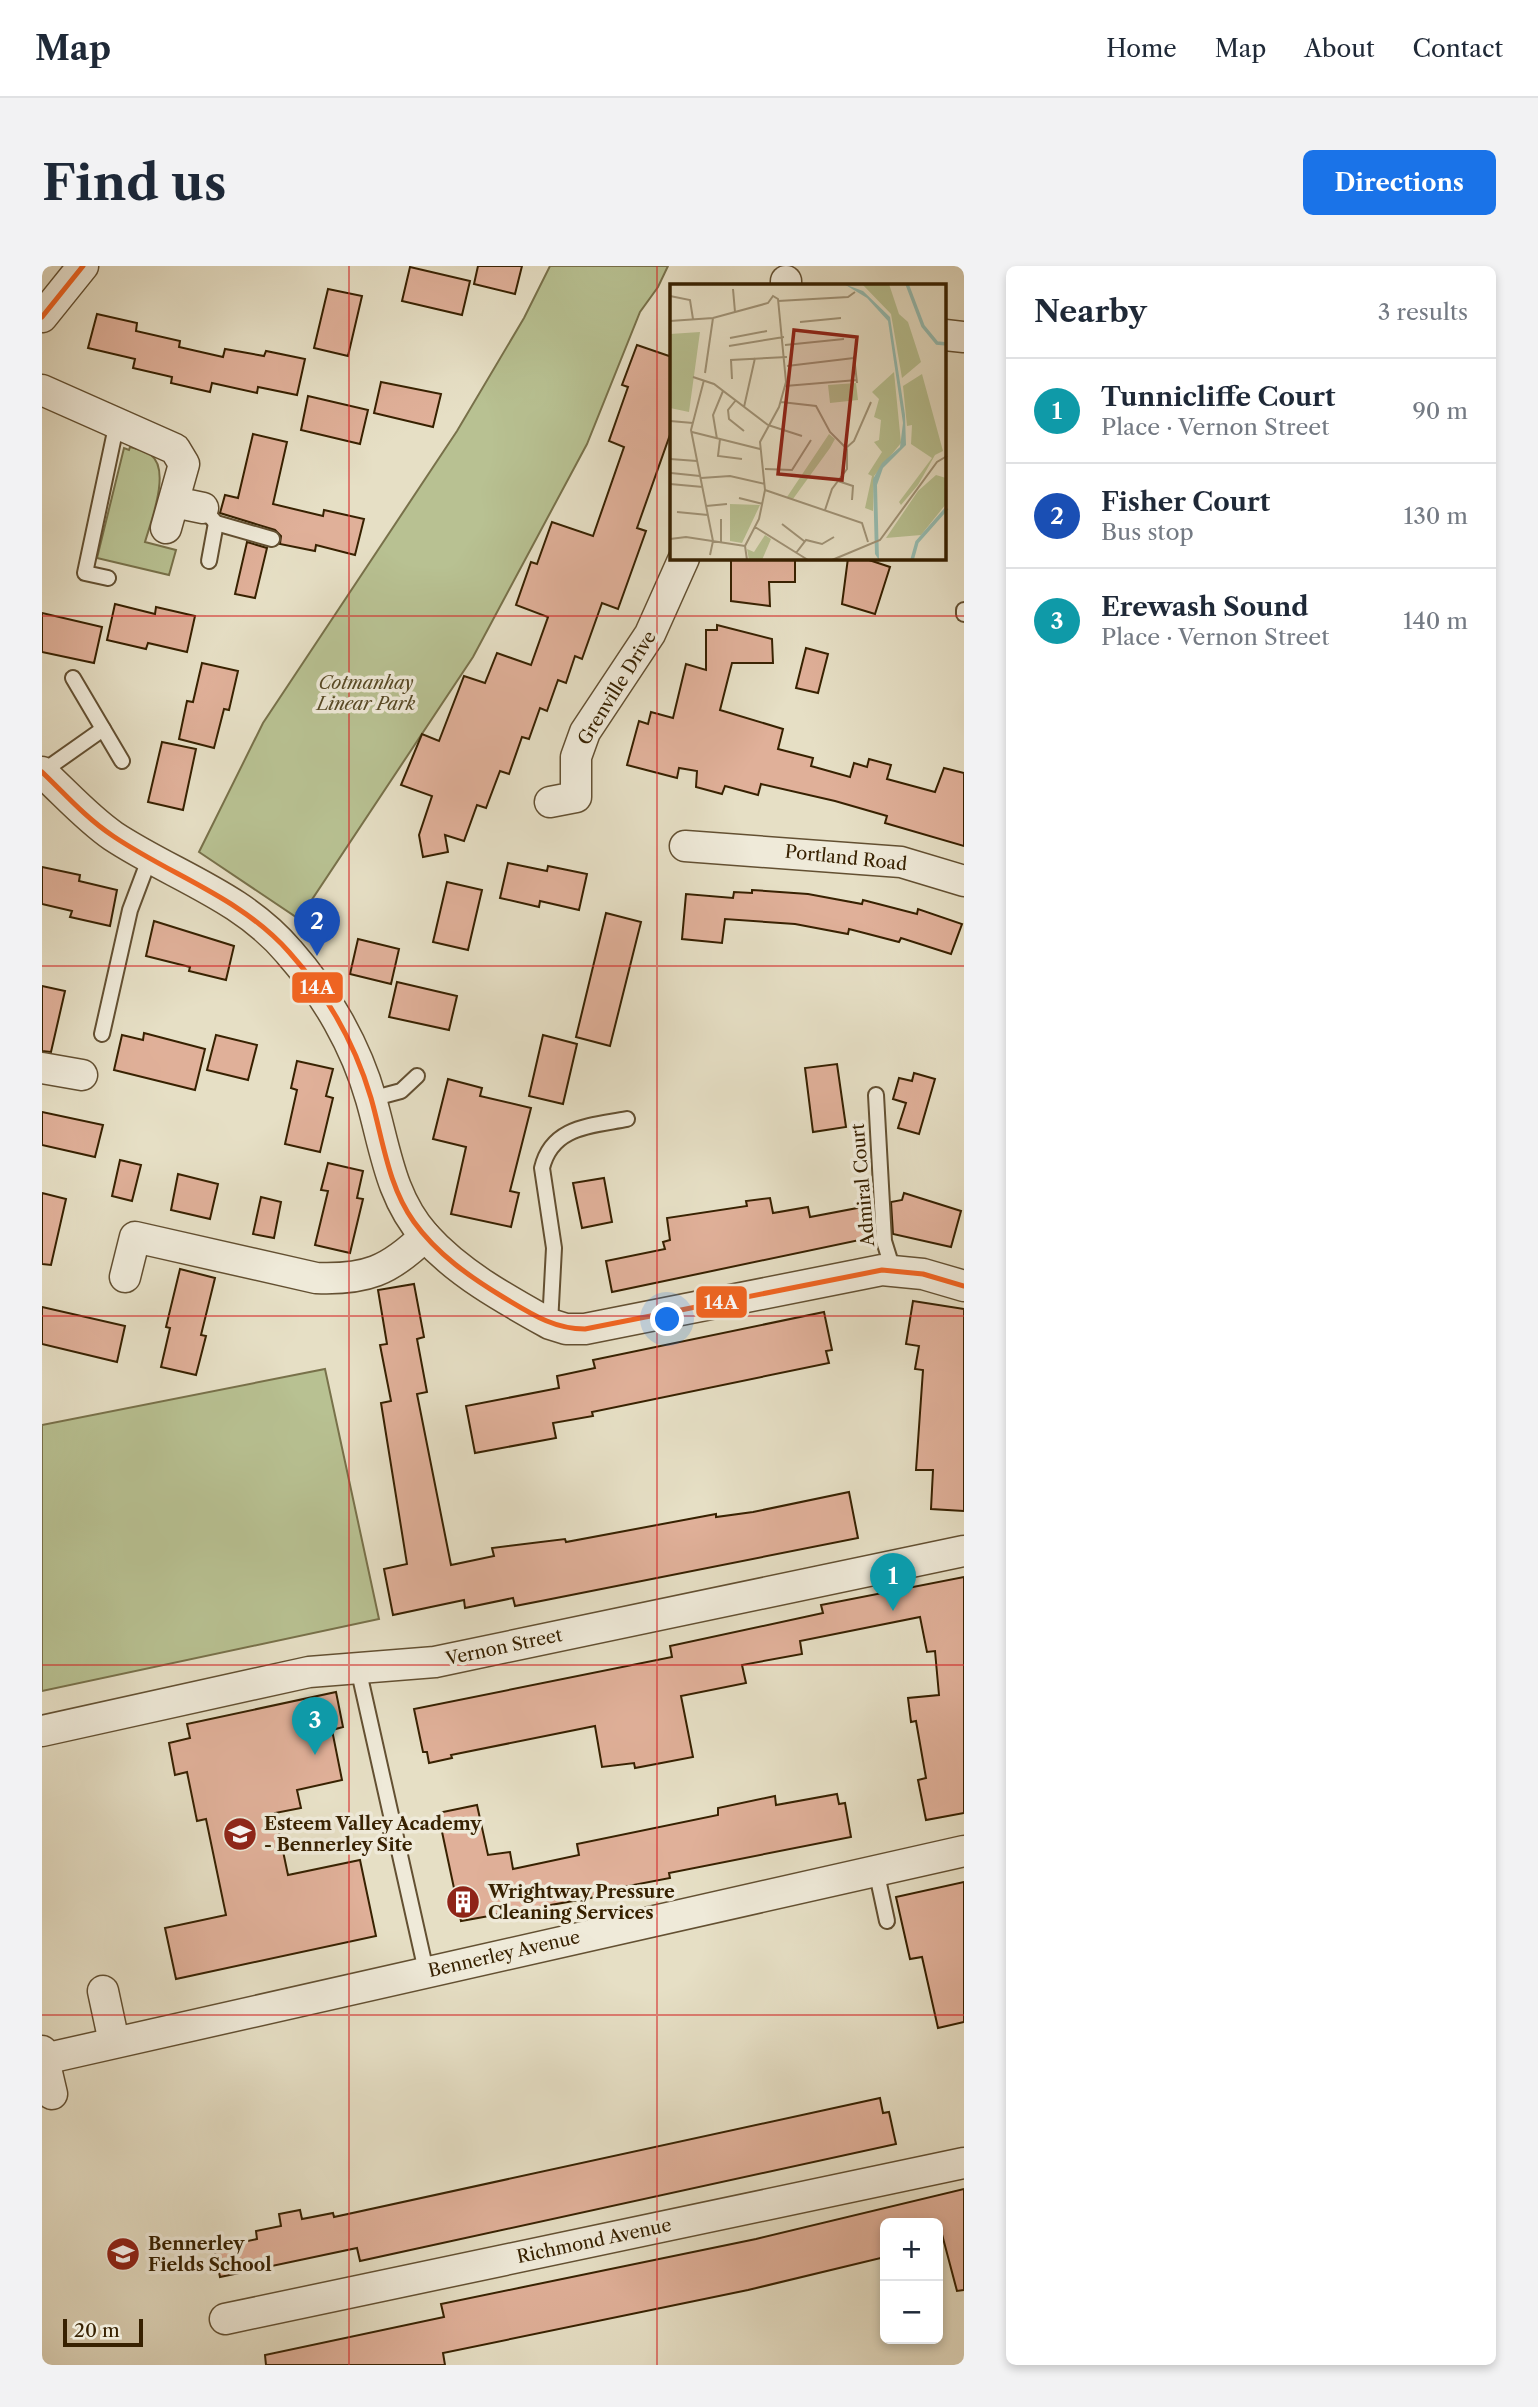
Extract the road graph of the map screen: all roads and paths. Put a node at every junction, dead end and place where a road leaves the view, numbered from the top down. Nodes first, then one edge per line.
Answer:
1 (83, 266) edge
2 (42, 317) edge
3 (946, 335) edge
4 (964, 337) edge
5 (42, 390) edge
6 (117, 422) junction
7 (190, 515) junction
8 (272, 539) dead end
9 (683, 560) edge
10 (209, 561) dead end
11 (107, 578) dead end
12 (73, 678) dead end
13 (103, 729) junction
14 (122, 761) dead end
15 (42, 772) edge
16 (550, 802) dead end
17 (685, 846) dead end
18 (150, 857) junction
19 (964, 881) edge
20 (102, 1034) dead end
21 (42, 1068) edge
22 (82, 1075) dead end
23 (417, 1076) dead end
24 (876, 1096) dead end
25 (371, 1099) junction
26 (627, 1119) dead end
27 (425, 1236) junction
28 (893, 1270) junction
29 (125, 1278) dead end
30 (964, 1286) edge
31 (550, 1324) junction
32 (964, 1551) edge
33 (358, 1668) junction
34 (42, 1731) edge
35 (964, 1850) edge
36 (876, 1870) junction
37 (887, 1921) dead end
38 (426, 1971) junction
39 (103, 1991) dead end
40 (114, 2042) junction
41 (43, 2055) edge
42 (47, 2095) edge
43 (964, 2163) edge
44 (225, 2319) dead end

1 - 2 street
3 - 4 street
5 - 6 street
6 - 7 street
6 - 11 lane
7 - 8 lane
7 - 10 lane
9 - 16 street, Grenville Drive
12 - 13 lane
13 - 14 lane
13 - 15 lane
15 - 18 street
17 - 19 street, Portland Road
18 - 20 lane
18 - 25 street
21 - 22 street
23 - 25 lane
24 - 28 lane, Admiral Court
25 - 27 street
26 - 31 lane
27 - 29 street
27 - 31 street
28 - 30 street
28 - 31 street
32 - 33 street, Vernon Street
33 - 34 street, Vernon Street
33 - 38 lane
35 - 36 street, Bennerley Avenue
36 - 37 lane
36 - 38 street, Bennerley Avenue
38 - 40 street, Bennerley Avenue
39 - 40 street
40 - 41 street, Bennerley Avenue
41 - 42 street
43 - 44 street, Richmond Avenue

